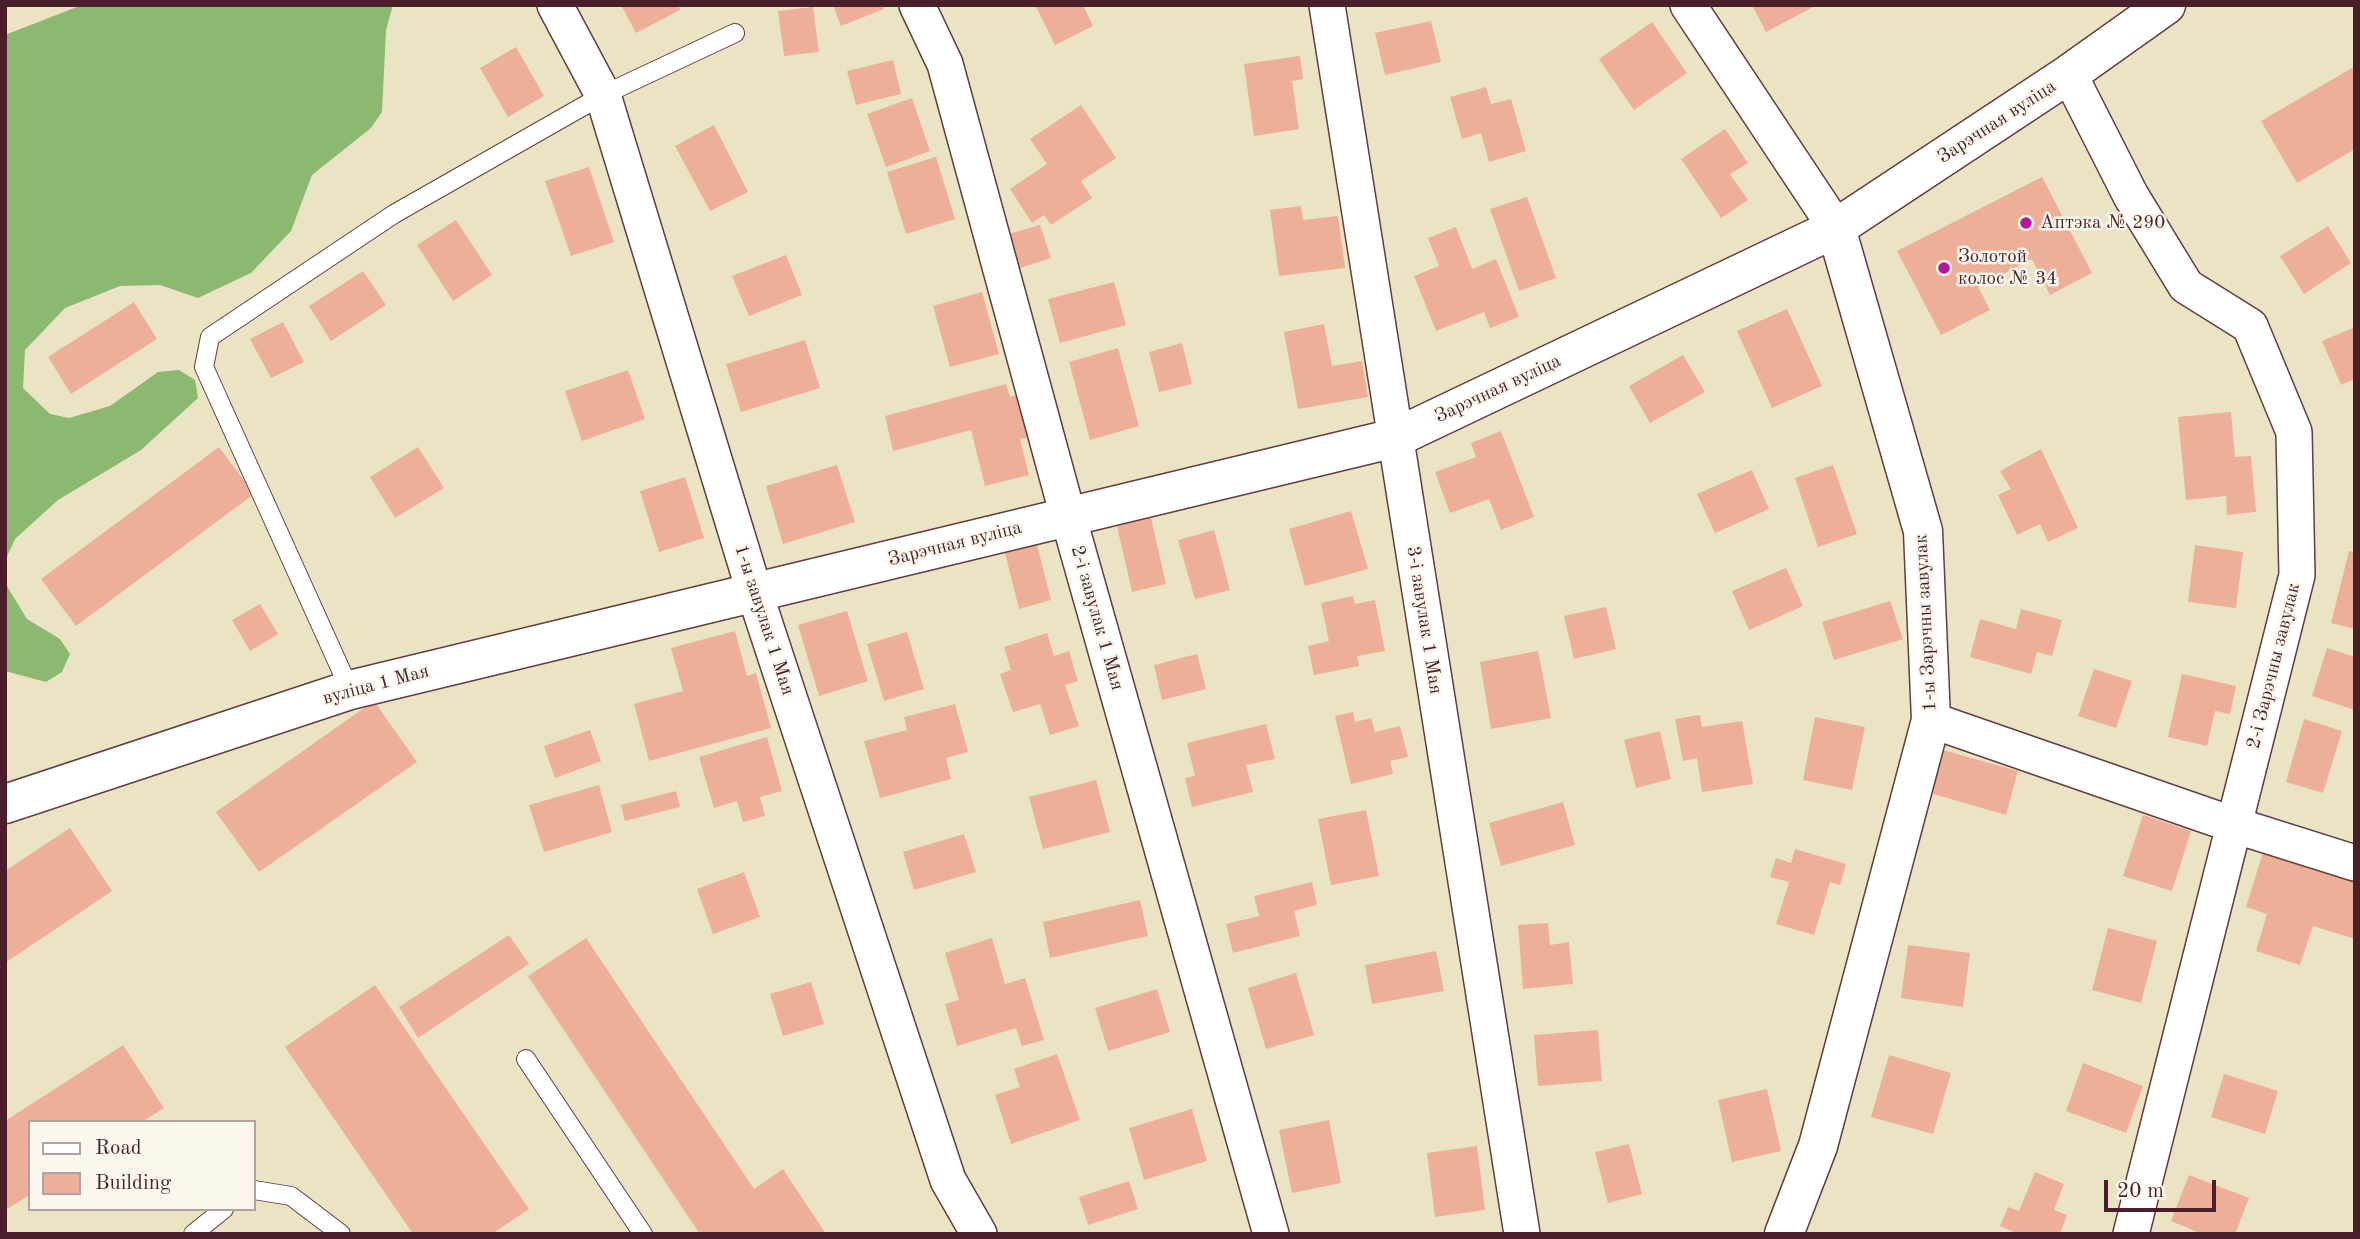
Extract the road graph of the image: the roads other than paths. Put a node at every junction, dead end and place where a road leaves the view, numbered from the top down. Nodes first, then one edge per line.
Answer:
1 (555, 5) edge
2 (917, 5) edge
3 (1327, 5) edge
4 (1688, 5) edge
5 (2161, 7) edge
6 (735, 33) dead end
7 (2069, 74) junction
8 (603, 94) junction
9 (1836, 228) junction
10 (1395, 438) junction
11 (1068, 516) junction
12 (755, 594) junction
13 (351, 690) junction
14 (1931, 720) junction
15 (5, 804) edge
16 (2234, 825) junction
17 (2355, 863) edge
18 (526, 1059) dead end
19 (256, 1190) edge
20 (222, 1211) edge
21 (193, 1234) edge
22 (341, 1234) edge
23 (643, 1234) edge
24 (979, 1234) edge
25 (1271, 1234) edge
26 (1522, 1234) edge
27 (1784, 1234) edge
28 (2131, 1234) edge

1 - 8 street, 1-ы завулак 1 Мая
2 - 11 street, 2-і завулак 1 Мая
3 - 10 street, 3-і завулак 1 Мая
4 - 9 street, 1-ы Зарэчны завулак
5 - 7 street, Зарэчная вуліца
6 - 8 lane
7 - 9 street, Зарэчная вуліца
7 - 16 street, 2-і Зарэчны завулак
8 - 12 street, 1-ы завулак 1 Мая
8 - 13 lane
9 - 10 street, Зарэчная вуліца
9 - 14 street, 1-ы Зарэчны завулак
10 - 11 street, Зарэчная вуліца
10 - 26 street, 3-і завулак 1 Мая
11 - 12 street, Зарэчная вуліца
11 - 25 street, 2-і завулак 1 Мая
12 - 13 street, вуліца 1 Мая
12 - 24 street, 1-ы завулак 1 Мая
13 - 15 street, вуліца 1 Мая
14 - 16 street
14 - 27 street, 1-ы Зарэчны завулак
16 - 17 street
16 - 28 street, 2-і Зарэчны завулак
18 - 23 lane
19 - 22 lane
20 - 21 lane

